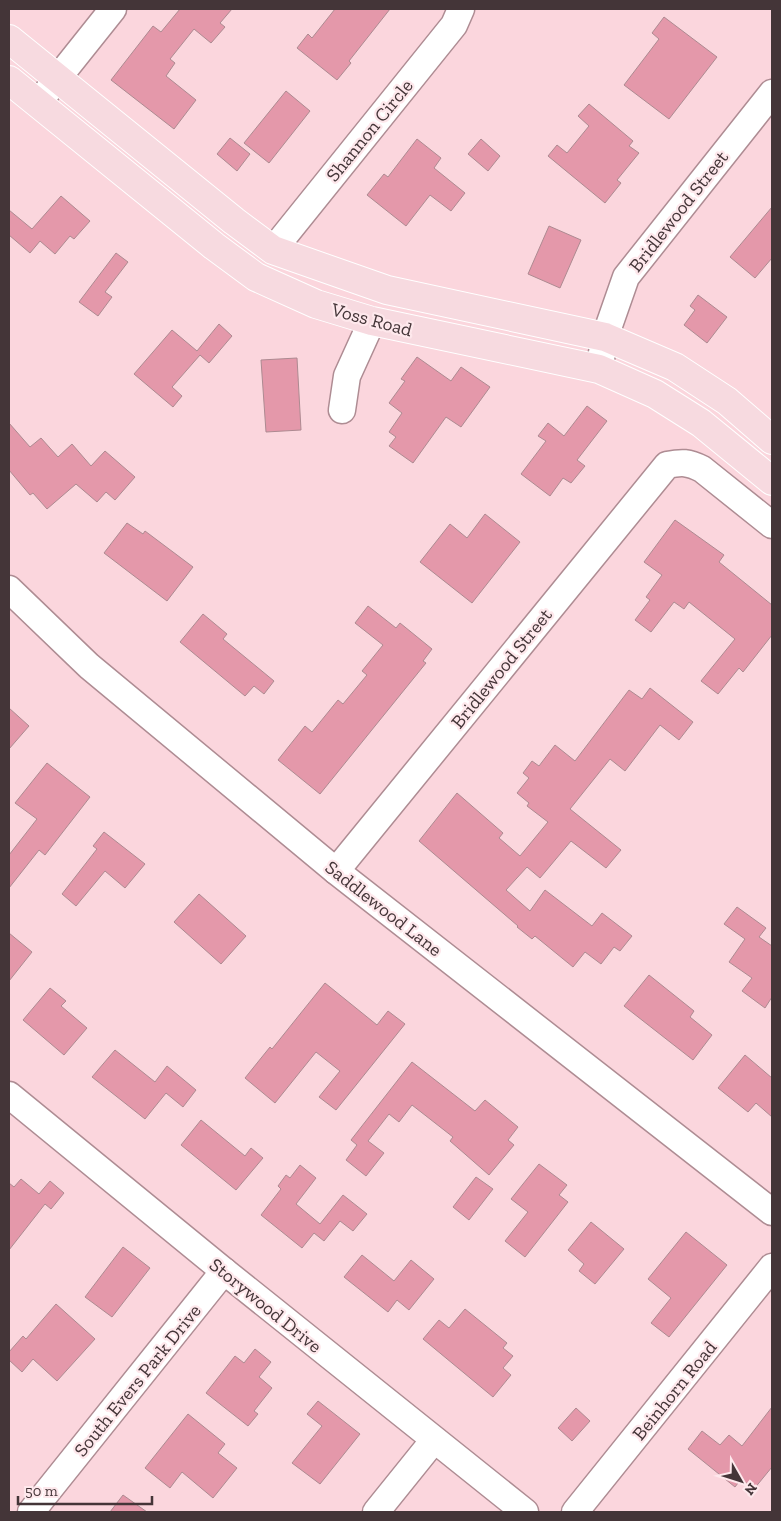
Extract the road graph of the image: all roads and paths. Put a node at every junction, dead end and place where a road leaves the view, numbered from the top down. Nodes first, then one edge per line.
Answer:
1 (113, 9) edge
2 (461, 9) edge
3 (9, 39) edge
4 (58, 78) junction
5 (9, 80) edge
6 (772, 93) edge
7 (38, 103) junction
8 (234, 221) junction
9 (214, 246) junction
10 (273, 250) junction
11 (372, 321) junction
12 (605, 337) junction
13 (599, 369) junction
14 (342, 410) dead end
15 (772, 440) edge
16 (772, 481) edge
17 (772, 525) edge
18 (9, 589) edge
19 (336, 871) junction
20 (9, 1095) edge
21 (772, 1212) edge
22 (772, 1267) edge
23 (224, 1271) junction
24 (434, 1440) junction
25 (31, 1512) edge
26 (376, 1512) edge
27 (525, 1512) edge
28 (575, 1512) edge

1 - 4 street
2 - 10 street, Shannon Circle
3 - 4 main road, Voss Road
4 - 7 street
4 - 8 main road, Voss Road
5 - 7 main road, Voss Road
6 - 12 street, Bridlewood Street
7 - 9 main road, Voss Road
8 - 9 main road
8 - 10 main road, Voss Road
9 - 11 main road, Voss Road
10 - 12 main road, Voss Road
11 - 13 main road, Voss Road
11 - 14 street
12 - 13 street, Bridlewood Street
12 - 15 main road, Voss Road
13 - 16 main road, Voss Road
17 - 19 street, Bridlewood Street
18 - 19 street, Saddlewood Lane
19 - 21 street, Saddlewood Lane
20 - 23 street, Storywood Drive
22 - 28 street, Beinhorn Road
23 - 24 street, Storywood Drive
23 - 25 street, South Evers Park Drive
24 - 26 street
24 - 27 street, Storywood Drive

